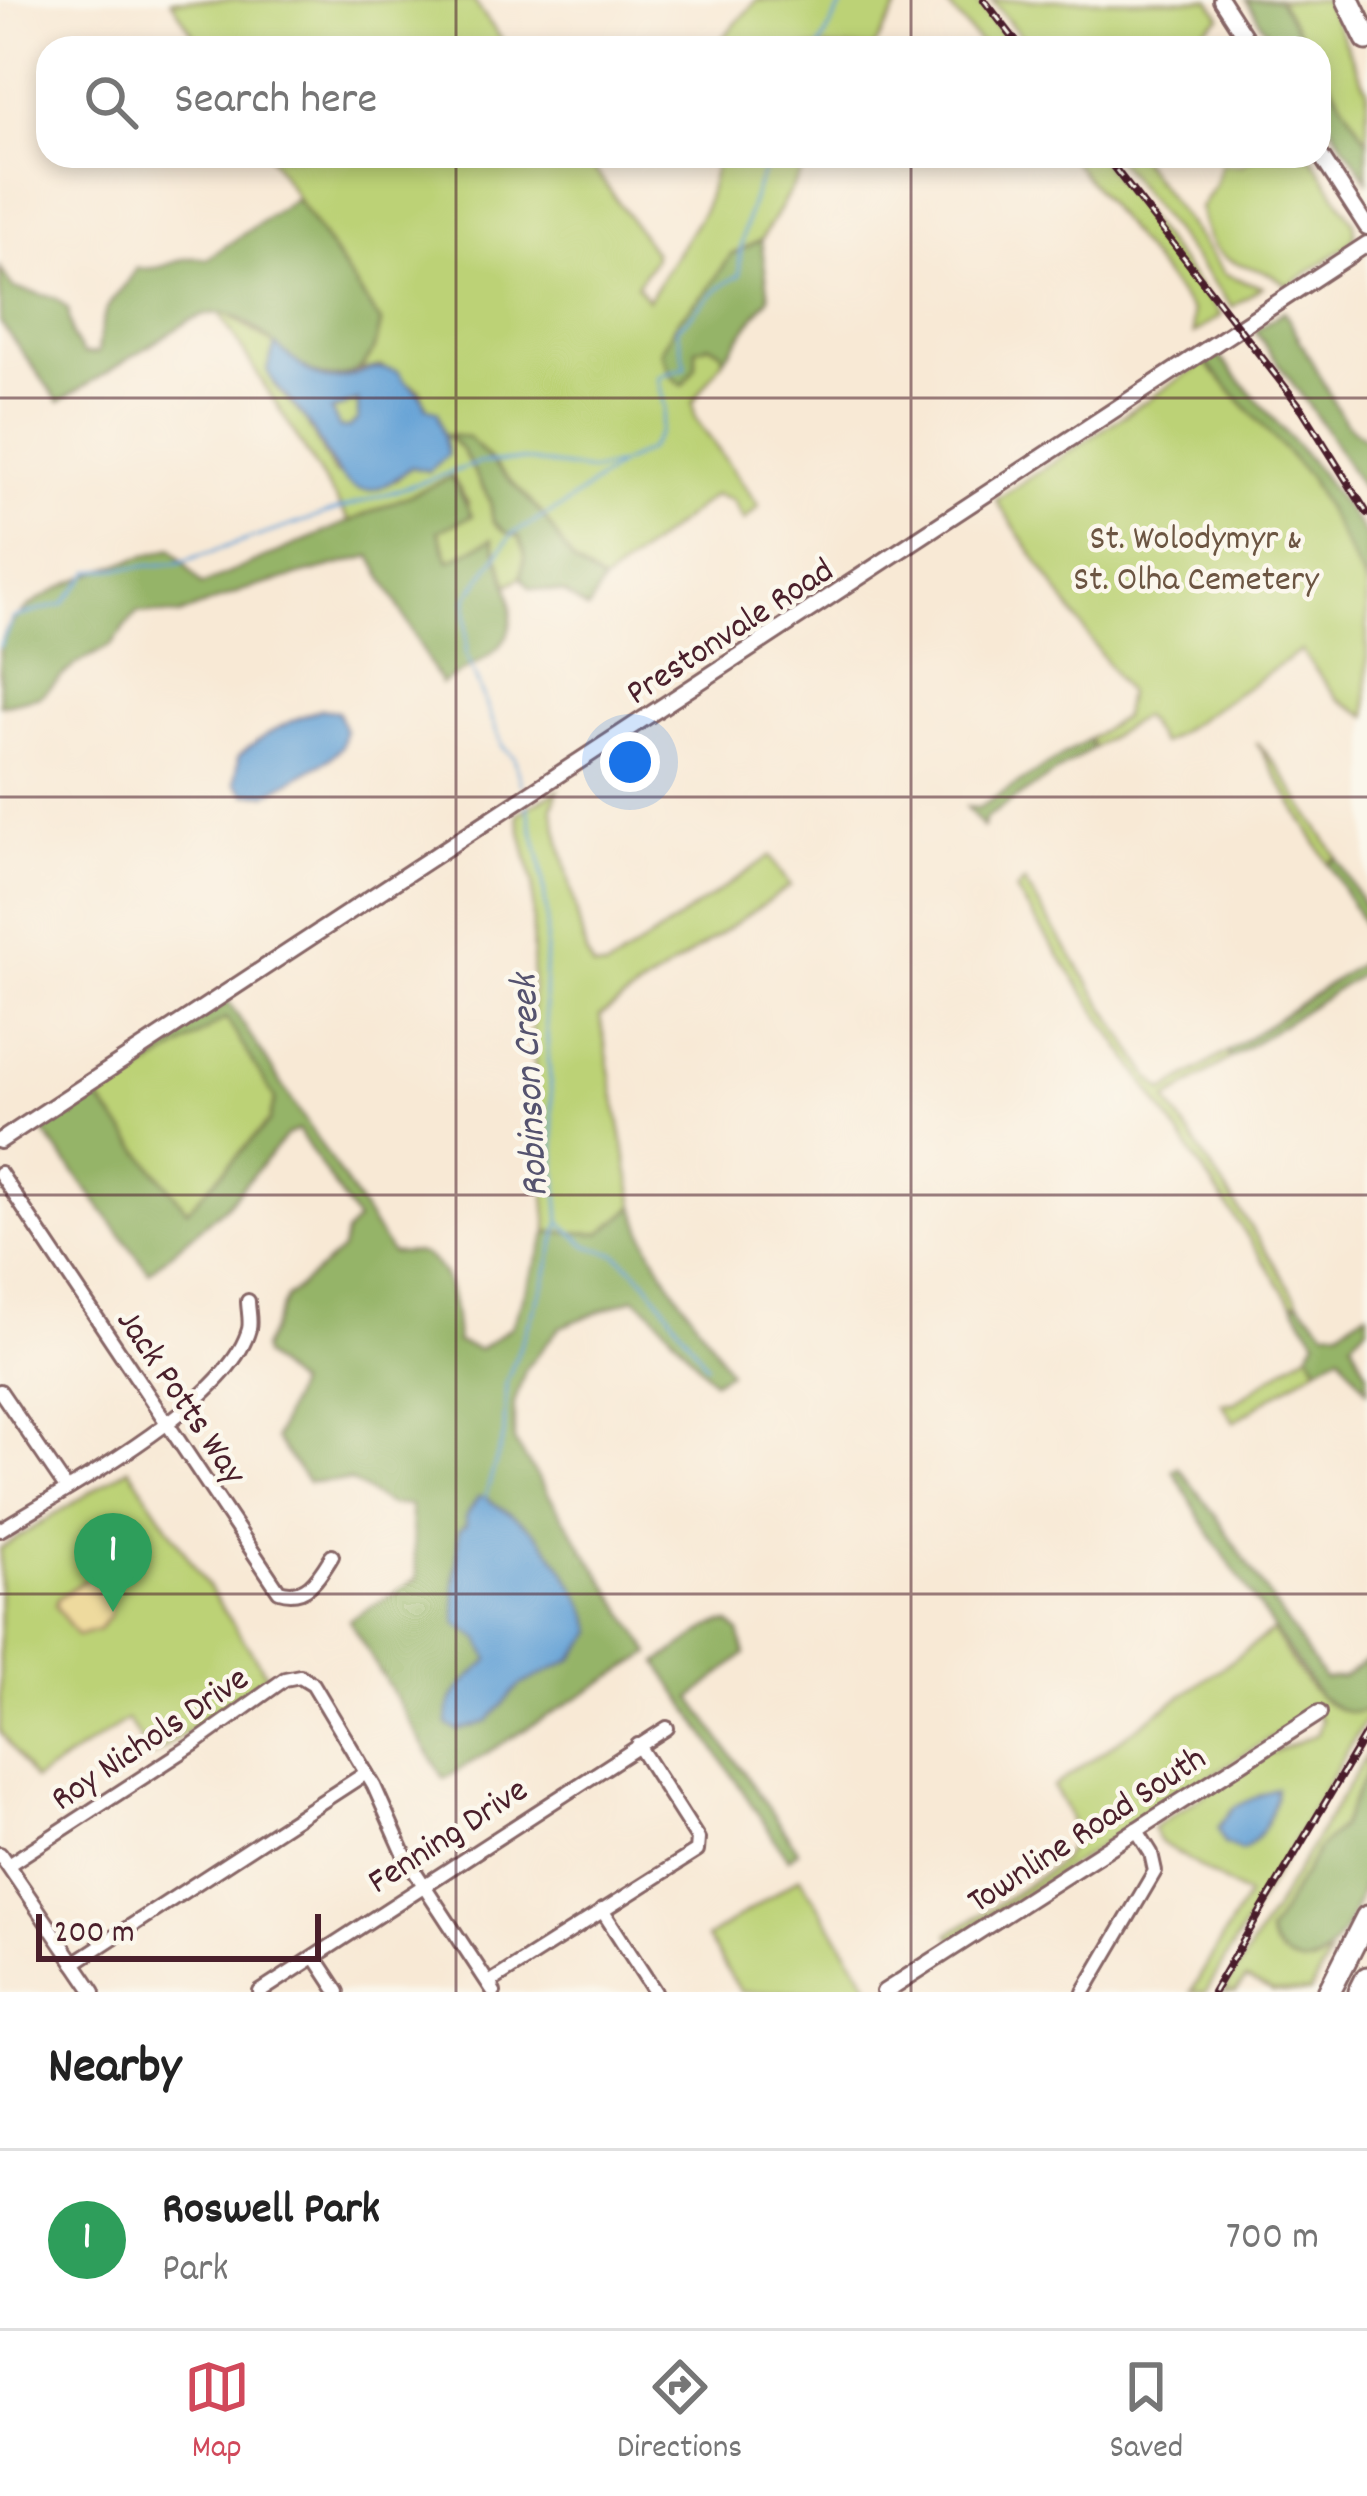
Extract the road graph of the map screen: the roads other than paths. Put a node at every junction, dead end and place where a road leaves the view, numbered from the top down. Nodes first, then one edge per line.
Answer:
1 (1221, 0) edge
2 (1348, 0) edge
3 (1244, 36) edge
4 (1367, 39) edge
5 (1329, 168) edge
6 (1367, 227) edge
7 (1367, 244) edge
8 (0, 1141) edge
9 (0, 1172) edge
10 (248, 1301) dead end
11 (0, 1390) edge
12 (167, 1425) junction
13 (66, 1488) junction
14 (0, 1531) edge
15 (332, 1556) dead end
16 (1319, 1713) dead end
17 (667, 1728) dead end
18 (638, 1745) junction
19 (366, 1773) junction
20 (1136, 1829) junction
21 (4, 1860) edge
22 (422, 1883) junction
23 (602, 1910) junction
24 (1367, 1917) edge
25 (315, 1957) junction
26 (74, 1963) junction
27 (1367, 1978) edge
28 (492, 1988) edge
29 (94, 1992) edge
30 (260, 1992) edge
31 (338, 1992) edge
32 (655, 1992) edge
33 (884, 1992) edge
34 (1084, 1992) edge
35 (1329, 1992) edge
36 (1360, 1992) edge

1 - 3 street
2 - 4 highway
5 - 6 street
7 - 8 street, Prestonvale Road
9 - 12 street, Jack Potts Way
10 - 12 street
11 - 13 street
12 - 13 street
12 - 15 street, Jack Potts Way
13 - 14 street
16 - 20 street, Townline Road South
17 - 18 street, Fenning Drive
18 - 22 street, Fenning Drive
18 - 23 street
19 - 21 street, Roy Nichols Drive
19 - 22 street, Roy Nichols Drive
19 - 26 street
20 - 33 street, Townline Road South
20 - 34 street
21 - 26 street
22 - 25 street, Fenning Drive
22 - 28 street, Roy Nichols Drive
23 - 28 street
23 - 32 street
24 - 35 highway
25 - 30 street, Fenning Drive
25 - 31 street
26 - 29 street
27 - 36 highway

